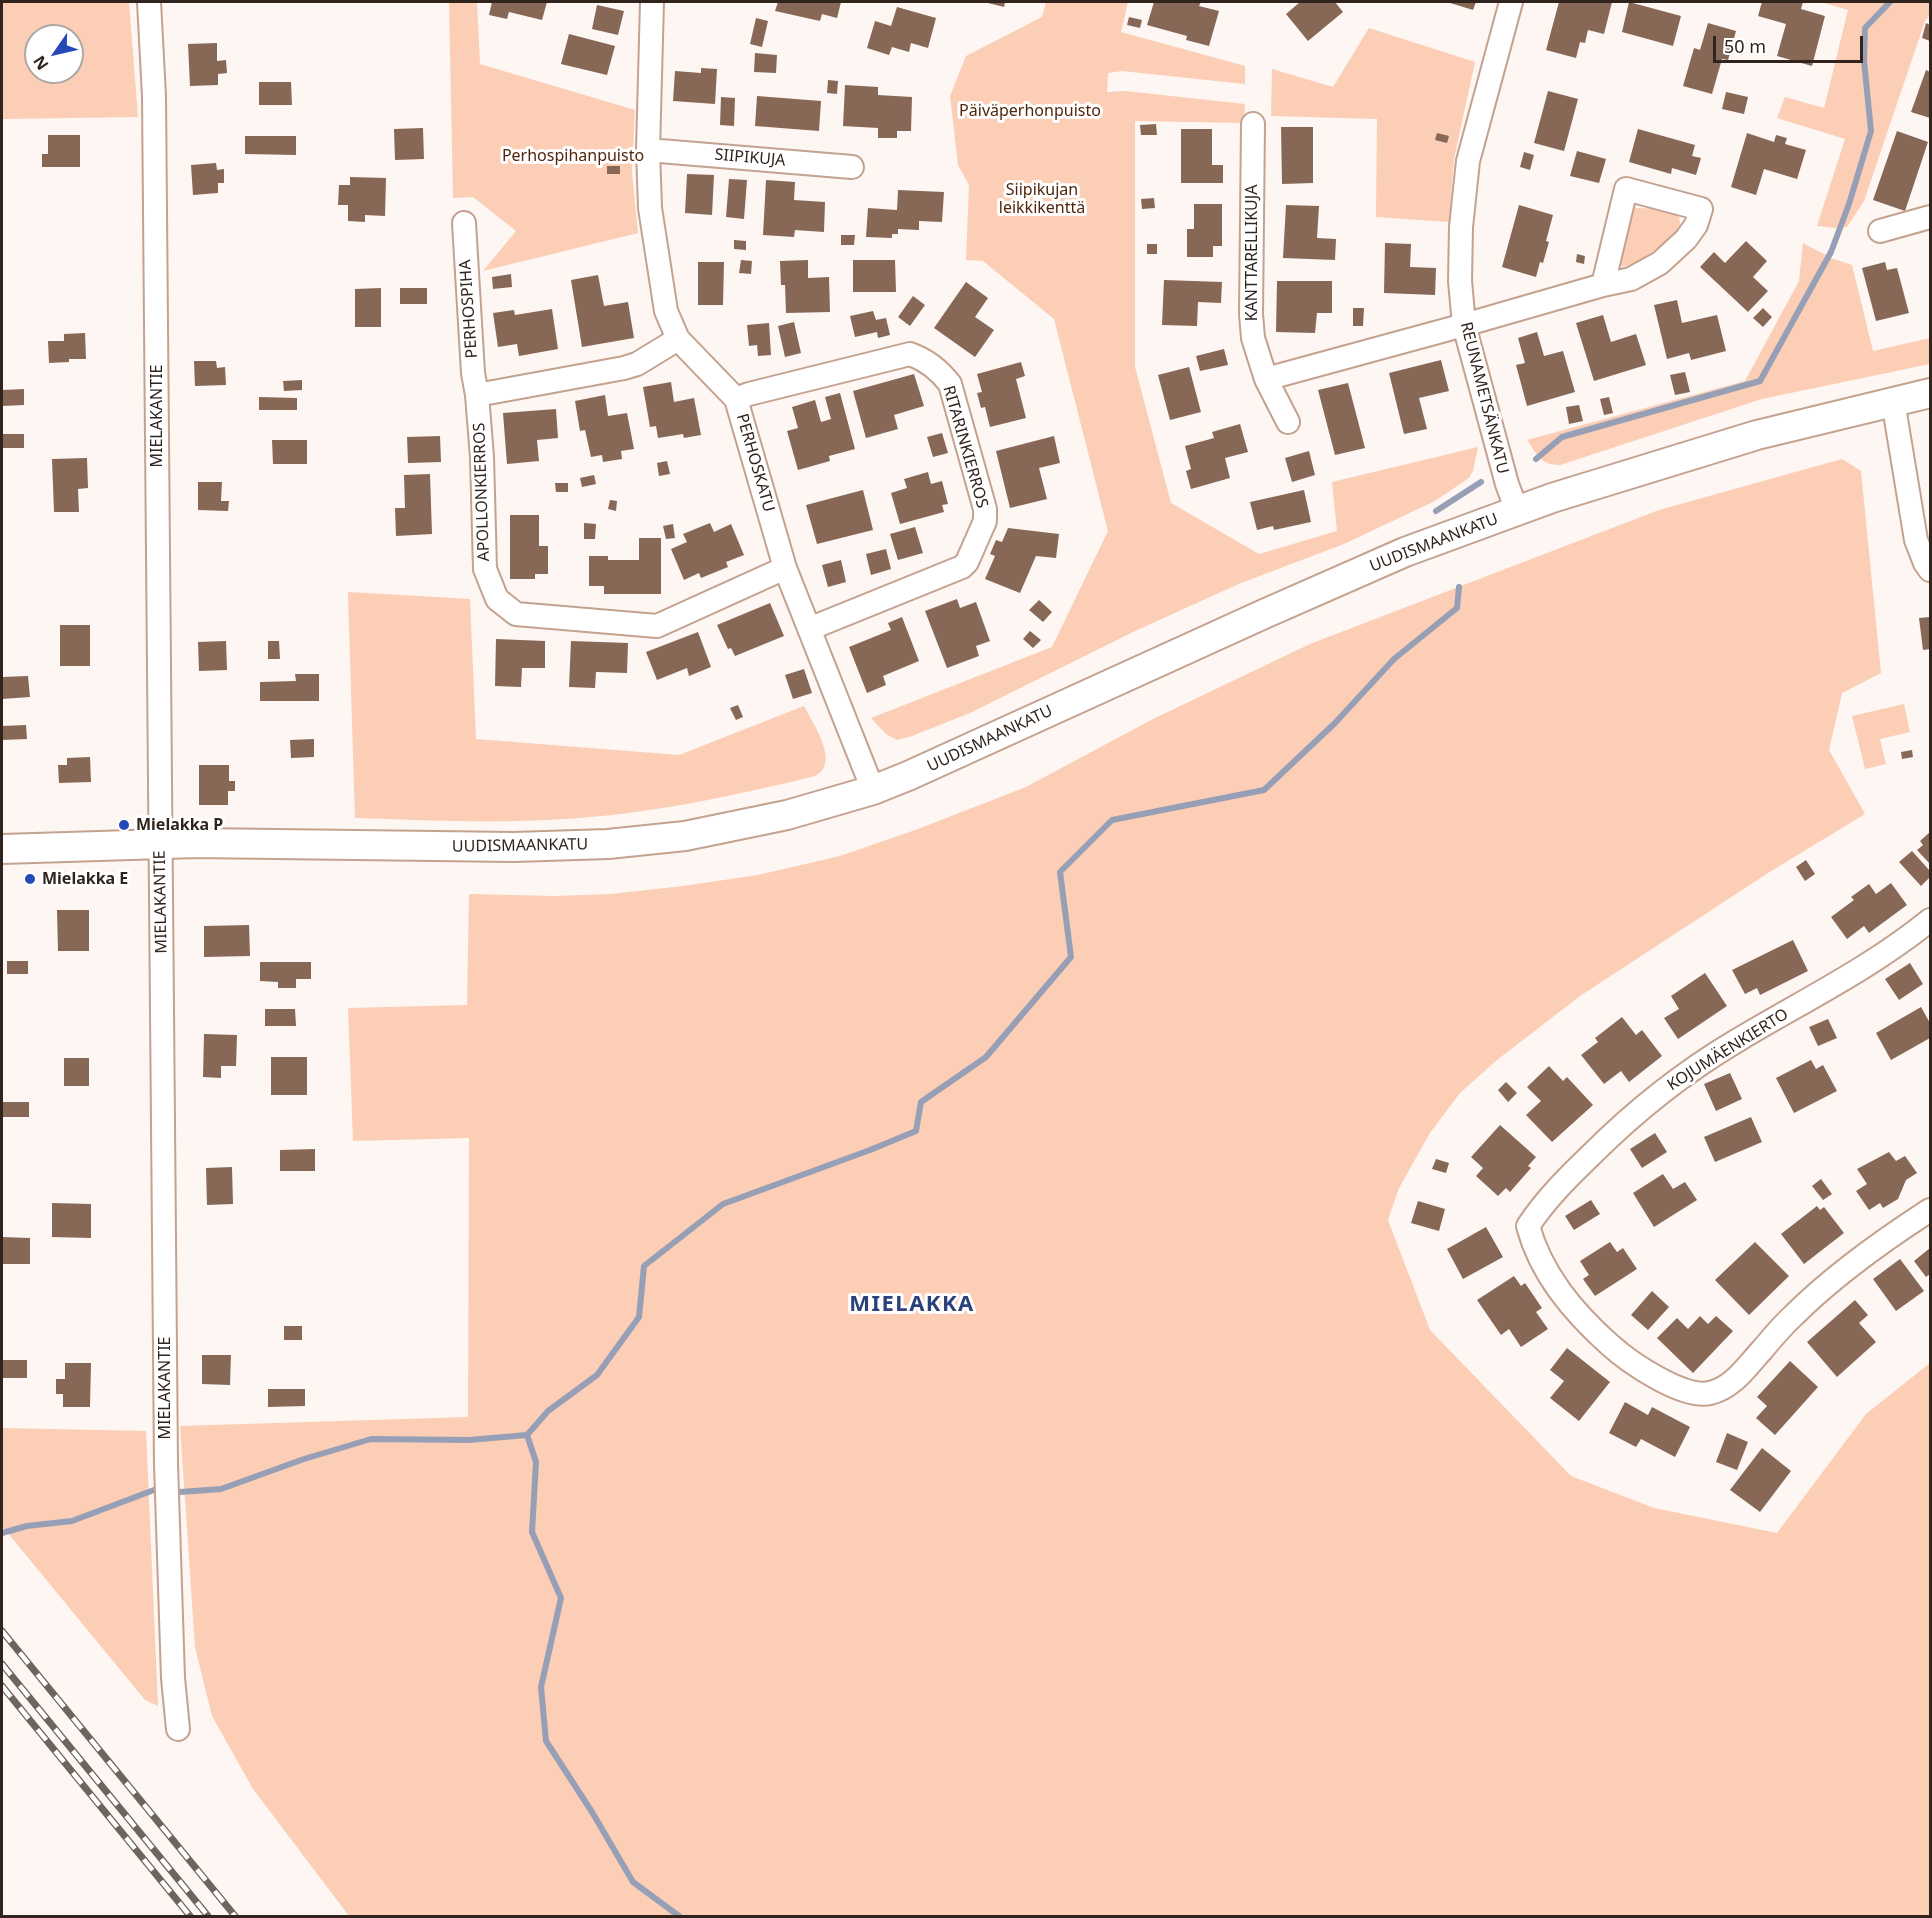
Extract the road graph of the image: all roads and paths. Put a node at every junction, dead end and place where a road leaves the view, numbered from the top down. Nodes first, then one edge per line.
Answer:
1 (149, 2) edge
2 (652, 2) edge
3 (1511, 2) edge
4 (1253, 124) dead end
5 (648, 150) junction
6 (852, 167) dead end
7 (1930, 217) edge
8 (464, 223) dead end
9 (1880, 231) dead end
10 (1603, 285) junction
11 (1464, 325) junction
12 (678, 339) junction
13 (1266, 379) junction
14 (1930, 393) edge
15 (477, 395) junction
16 (736, 399) junction
17 (1893, 401) junction
18 (1288, 422) dead end
19 (1517, 511) junction
20 (785, 568) junction
21 (1930, 570) edge
22 (808, 629) junction
23 (873, 790) junction
24 (160, 844) junction
25 (2, 849) edge
26 (1930, 920) edge
27 (1930, 1210) edge
28 (178, 1729) dead end

1 - 24 street, MIELAKANTIE
2 - 5 street, PERHOSKATU
3 - 11 street, REUNAMETSÄNKATU
4 - 13 street, KANTTARELLIKUJA
5 - 6 street, SIIPIKUJA
5 - 12 street, PERHOSKATU
7 - 9 street
8 - 15 street, PERHOSPIHA
10 - 10 street
10 - 11 street
11 - 13 street
11 - 19 street, REUNAMETSÄNKATU
12 - 15 street
12 - 16 street, PERHOSKATU
13 - 18 street, KANTTARELLIKUJA
14 - 17 street, UUDISMAANKATU
15 - 20 street, APOLLONKIERROS
16 - 20 street, PERHOSKATU
16 - 22 street, RITARINKIERROS
17 - 19 street, UUDISMAANKATU
17 - 21 street
19 - 23 street, UUDISMAANKATU
20 - 22 street, PERHOSKATU
22 - 23 street, PERHOSKATU
23 - 24 street, UUDISMAANKATU
24 - 25 street, UUDISMAANKATU
24 - 28 street, MIELAKANTIE
26 - 27 street, KOJUMÄENKIERTO

